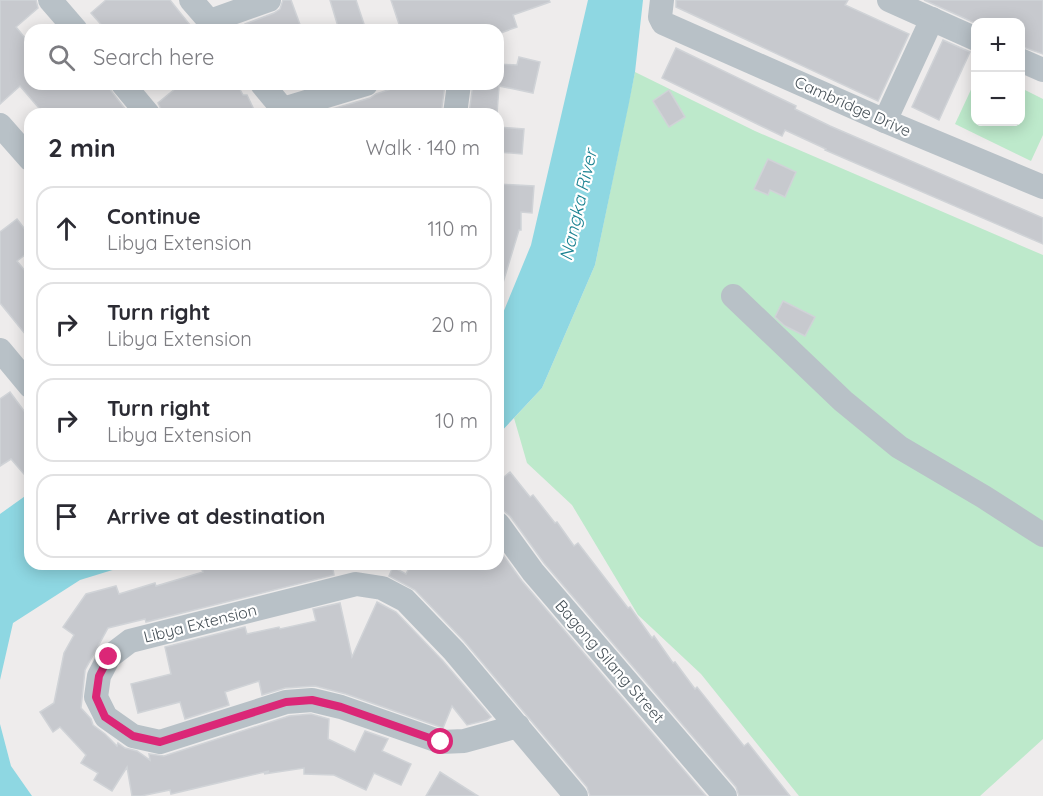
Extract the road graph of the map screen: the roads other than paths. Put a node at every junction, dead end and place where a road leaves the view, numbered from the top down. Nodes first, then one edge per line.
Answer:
1 (50, 0) edge
2 (191, 0) edge
3 (269, 0) edge
4 (889, 0) edge
5 (662, 11) edge
6 (932, 19) junction
7 (71, 24) edge
8 (211, 24) edge
9 (217, 24) edge
10 (971, 37) edge
11 (1025, 62) edge
12 (1043, 70) edge
13 (128, 90) edge
14 (267, 90) edge
15 (348, 90) edge
16 (458, 90) edge
17 (143, 108) edge
18 (282, 108) edge
19 (294, 108) edge
20 (456, 108) edge
21 (885, 121) junction
22 (4, 137) edge
23 (24, 154) edge
24 (1043, 187) edge
25 (733, 296) dead end
26 (0, 350) edge
27 (24, 379) edge
28 (504, 532) edge
29 (1043, 535) edge
30 (518, 726) junction
31 (576, 796) edge
32 (725, 796) edge

1 - 7 street
2 - 8 street
3 - 9 street
4 - 6 street
5 - 21 street, Cambridge Drive
6 - 10 street
6 - 21 street
11 - 12 street
13 - 17 street
14 - 18 street
15 - 19 street
16 - 20 street
21 - 24 street, Cambridge Drive
22 - 23 street
25 - 29 street
26 - 27 street
28 - 32 street, Bagong Silang Street
30 - 30 street, Libya Extension
30 - 31 street, Libya Extension

